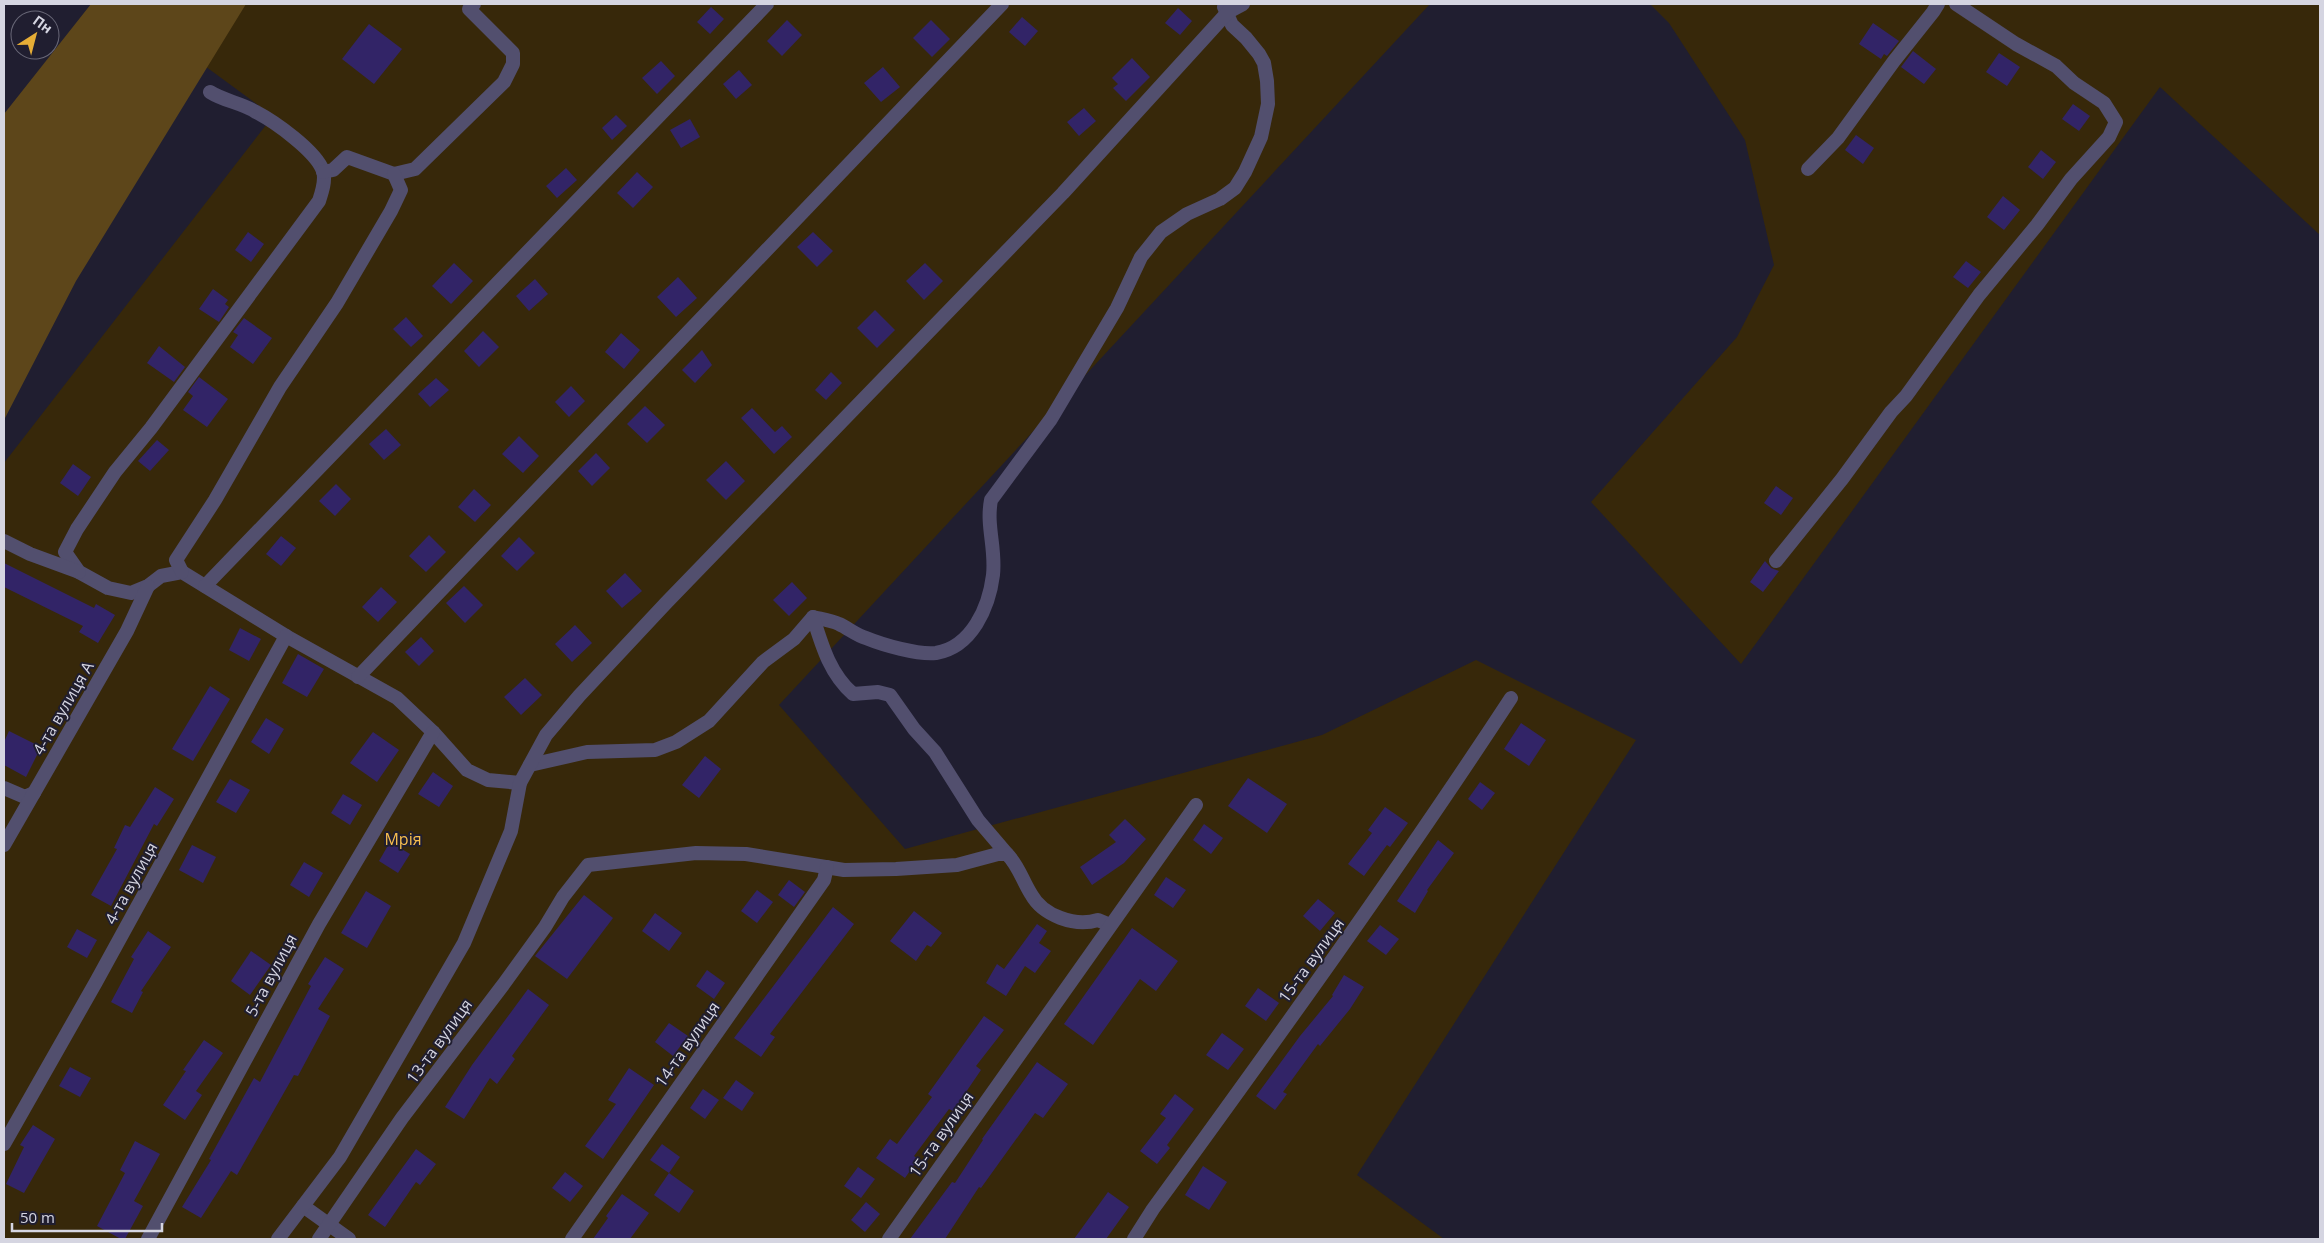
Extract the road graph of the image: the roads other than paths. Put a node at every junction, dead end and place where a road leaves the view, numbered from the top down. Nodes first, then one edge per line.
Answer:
1 (474, 4) edge
2 (767, 4) edge
3 (1002, 4) edge
4 (1242, 4) edge
5 (1938, 4) edge
6 (1956, 4) edge
7 (1225, 8) edge
8 (210, 92) dead end
9 (1808, 168) dead end
10 (324, 172) junction
11 (394, 174) junction
12 (4, 541) edge
13 (1776, 561) dead end
14 (78, 572) junction
15 (182, 572) junction
16 (148, 586) junction
17 (205, 586) junction
18 (813, 617) junction
19 (286, 636) junction
20 (358, 677) junction
21 (1511, 698) dead end
22 (433, 732) junction
23 (530, 764) junction
24 (520, 784) junction
25 (4, 788) edge
26 (34, 793) junction
27 (1196, 805) dead end
28 (4, 845) edge
29 (1007, 854) junction
30 (827, 867) junction
31 (1110, 925) junction
32 (4, 1144) edge
33 (303, 1206) junction
34 (328, 1225) junction
35 (148, 1239) edge
36 (278, 1239) edge
37 (320, 1239) edge
38 (348, 1239) edge
39 (572, 1239) edge
40 (888, 1239) edge
41 (1134, 1239) edge

1 - 11 street
2 - 17 street
3 - 20 street
4 - 7 street
5 - 9 street
6 - 13 street
7 - 18 street
7 - 23 street
8 - 10 street
10 - 11 street
10 - 14 street
11 - 15 street
12 - 14 street
14 - 16 street
15 - 16 street
15 - 17 street
16 - 26 street, 4-та вулиця А
17 - 19 street
18 - 23 street
18 - 29 street
19 - 20 street
19 - 32 street, 4-та вулиця
20 - 22 street
21 - 41 street, 15-та вулиця
22 - 24 street
22 - 35 street, 5-та вулиця
23 - 24 street
24 - 33 street
25 - 26 street
26 - 28 street, 4-та вулиця А
27 - 31 street, 15-та вулиця
29 - 30 street
29 - 31 street
30 - 34 street, 13-та вулиця
30 - 39 street, 14-та вулиця
31 - 40 street, 15-та вулиця
33 - 34 street
33 - 36 street
34 - 37 street, 13-та вулиця
34 - 38 street

